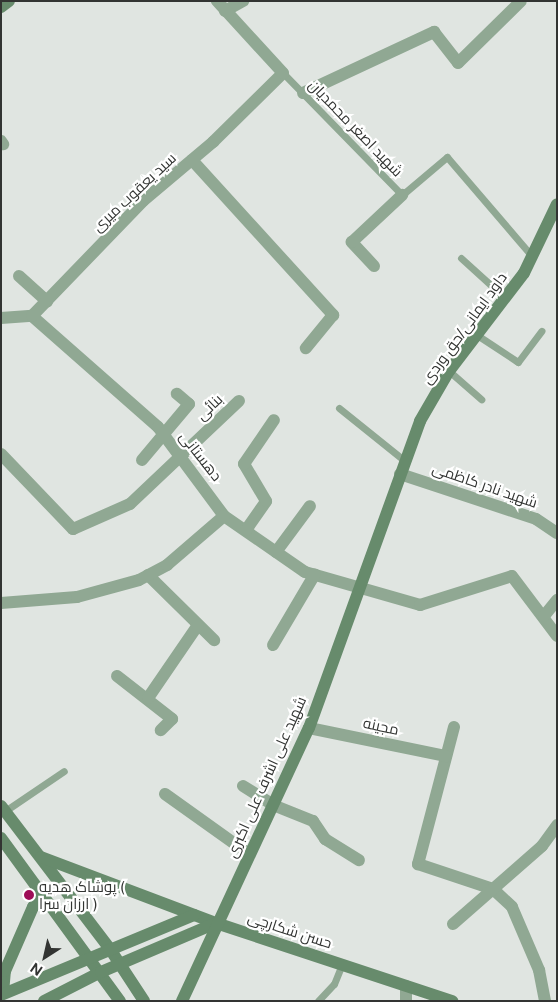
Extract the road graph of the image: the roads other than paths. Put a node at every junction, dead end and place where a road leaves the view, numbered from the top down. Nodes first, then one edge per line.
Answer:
1 (9, 1) edge
2 (243, 1) edge
3 (521, 1) edge
4 (221, 6) edge
5 (1, 7) edge
6 (283, 73) junction
7 (303, 93) junction
8 (192, 160) junction
9 (402, 195) junction
10 (557, 204) edge
11 (532, 256) junction
12 (461, 258) dead end
13 (374, 266) dead end
14 (19, 276) dead end
15 (505, 298) junction
16 (47, 301) junction
17 (32, 316) junction
18 (1, 318) edge
19 (541, 331) dead end
20 (477, 335) junction
21 (306, 348) dead end
22 (450, 371) junction
23 (177, 394) dead end
24 (481, 399) dead end
25 (238, 401) dead end
26 (339, 408) dead end
27 (274, 420) dead end
28 (164, 435) junction
29 (1, 454) edge
30 (182, 457) junction
31 (142, 460) dead end
32 (405, 461) junction
33 (400, 474) junction
34 (310, 506) dead end
35 (224, 516) junction
36 (246, 530) junction
37 (557, 533) edge
38 (276, 552) junction
39 (315, 574) junction
40 (148, 575) junction
41 (359, 586) junction
42 (557, 600) edge
43 (1, 603) edge
44 (544, 616) junction
45 (198, 625) junction
46 (557, 636) edge
47 (214, 640) dead end
48 (273, 645) dead end
49 (117, 676) dead end
50 (148, 698) junction
51 (454, 727) dead end
52 (309, 728) junction
53 (162, 730) dead end
54 (446, 756) junction
55 (64, 771) dead end
56 (243, 786) dead end
57 (165, 794) dead end
58 (272, 805) junction
59 (3, 809) edge
60 (557, 825) edge
61 (1, 838) edge
62 (249, 854) junction
63 (41, 858) junction
64 (359, 860) dead end
65 (493, 889) junction
66 (44, 894) junction
67 (194, 915) junction
68 (216, 923) junction
69 (453, 924) dead end
70 (110, 949) junction
71 (91, 957) junction
72 (120, 964) junction
73 (342, 964) junction
74 (101, 972) junction
75 (406, 986) junction
76 (2, 992) edge
77 (44, 1001) edge
78 (120, 1001) edge
79 (144, 1001) edge
80 (182, 1001) edge
81 (318, 1001) edge
82 (406, 1001) edge
83 (452, 1001) edge
84 (545, 1001) edge

1 - 5 street
2 - 4 street
3 - 7 street
4 - 6 street
6 - 7 lane, شهید اصغر محمدیان
6 - 8 street, سید یعقوب میری
7 - 9 lane, شهید اصغر محمدیان
8 - 16 street, سید یعقوب میری
8 - 21 street
9 - 11 lane, شهید اصغر محمدیان
9 - 13 street
10 - 11 street, داود ایمانی/حق وردی
11 - 15 street, داود ایمانی/حق وردی
12 - 15 lane
14 - 16 street
15 - 20 street, داود ایمانی/حق وردی
16 - 17 street, سید یعقوب میری
17 - 18 street
17 - 28 street, دهستانی
19 - 20 lane
20 - 22 street, داود ایمانی/حق وردی
22 - 24 lane
22 - 32 street, داود ایمانی/حق وردی
23 - 28 street
25 - 30 street, بنائی
26 - 32 lane
27 - 36 street
28 - 30 street, دهستانی
28 - 31 street
29 - 30 street, بنائی
30 - 35 street, دهستانی
32 - 33 street, داود ایمانی/حق وردی
33 - 37 street, شهید نادر کاظمی
33 - 41 street, داود ایمانی/حق وردی
34 - 38 street
35 - 36 street, دهستانی
35 - 40 street
36 - 38 street, دهستانی
38 - 39 street, دهستانی
39 - 41 street, دهستانی
39 - 48 street
40 - 43 street
40 - 45 street
41 - 44 street, دهستانی
41 - 52 street, شهید علی اشرف علی اکبری
42 - 44 street
44 - 46 street
45 - 47 street
45 - 50 street
49 - 50 street
50 - 53 street
51 - 54 street
52 - 54 street, مجینه
52 - 58 street, شهید علی اشرف علی اکبری
54 - 65 street
55 - 59 lane
56 - 58 street
57 - 62 street
58 - 62 street, شهید علی اشرف علی اکبری
58 - 64 street
59 - 63 street
60 - 65 street
61 - 66 street
62 - 68 street, شهید علی اشرف علی اکبری
63 - 67 street, حسن شکارچی
63 - 70 street
65 - 69 street
65 - 84 street
66 - 71 street
66 - 76 street
67 - 68 street, حسن شکارچی
67 - 70 street
68 - 72 street
68 - 73 street, حسن شکارچی
68 - 80 street, شهید علی اشرف علی اکبری
70 - 71 street
70 - 72 street
71 - 74 street
71 - 76 street
72 - 74 street
72 - 79 street
73 - 75 street, حسن شکارچی
73 - 81 lane
74 - 77 street
74 - 78 street
75 - 82 street
75 - 83 street, حسن شکارچی

